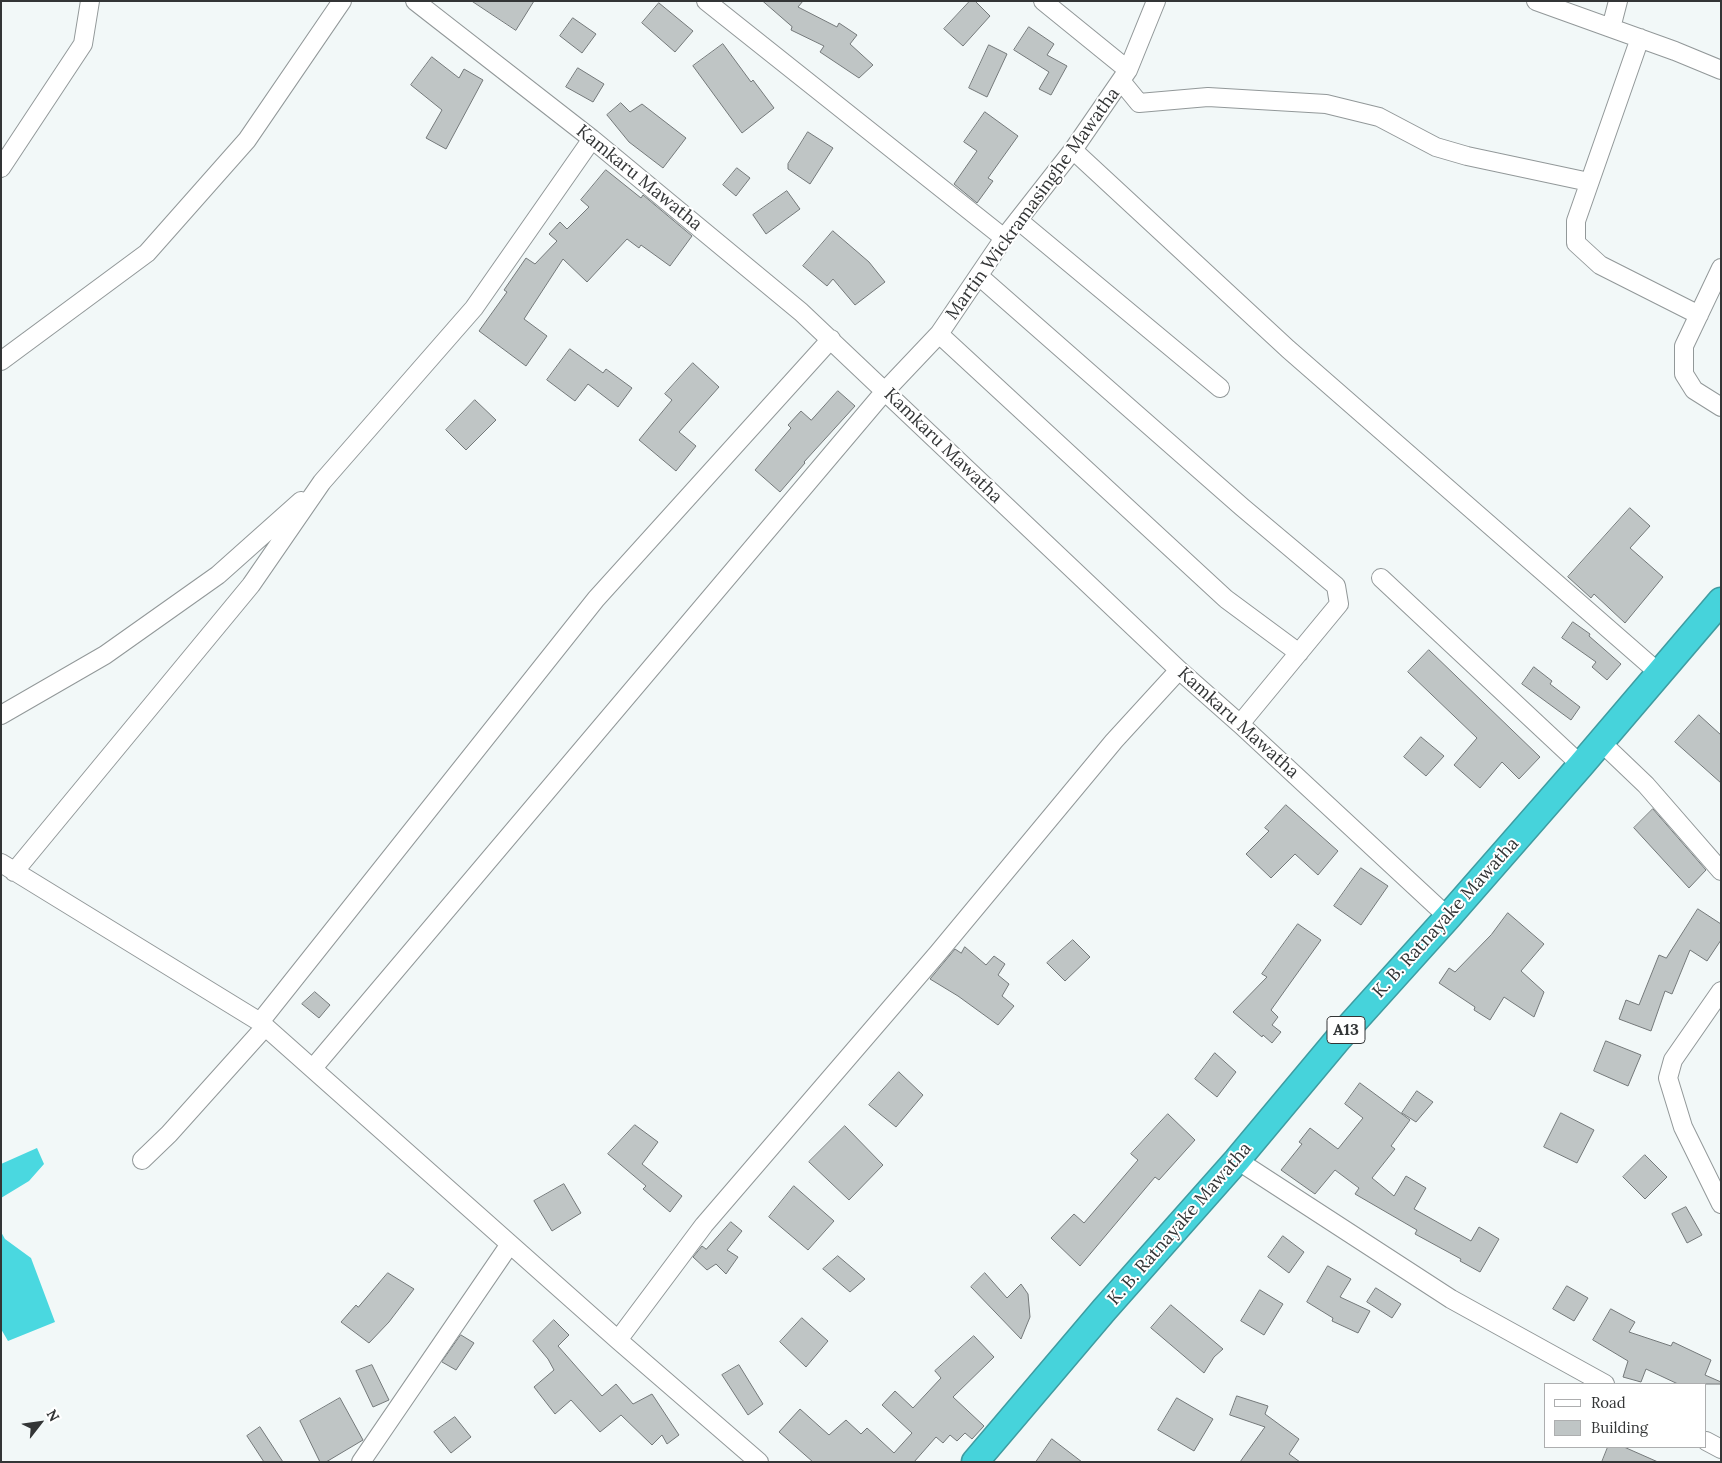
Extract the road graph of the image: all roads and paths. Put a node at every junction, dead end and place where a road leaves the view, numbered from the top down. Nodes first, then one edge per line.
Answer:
1 (90, 1) edge
2 (342, 1) edge
3 (415, 1) edge
4 (706, 1) edge
5 (1043, 1) edge
6 (1156, 1) edge
7 (1536, 1) edge
8 (1618, 1) edge
9 (1611, 28) junction
10 (1640, 38) junction
11 (1721, 70) edge
12 (1125, 76) junction
13 (592, 138) junction
14 (1074, 150) junction
15 (1, 168) edge
16 (1589, 182) junction
17 (1018, 220) junction
18 (1004, 238) junction
19 (1721, 268) edge
20 (979, 276) junction
21 (1699, 315) junction
22 (939, 334) junction
23 (831, 339) junction
24 (1, 361) edge
25 (1220, 388) dead end
26 (885, 391) junction
27 (1721, 407) edge
28 (322, 482) junction
29 (1381, 578) dead end
30 (1721, 601) edge
31 (1299, 653) junction
32 (1179, 670) junction
33 (1659, 673) junction
34 (1, 715) edge
35 (1240, 724) junction
36 (1600, 742) junction
37 (1581, 765) junction
38 (8, 868) edge
39 (1721, 871) edge
40 (1448, 917) junction
41 (1721, 991) edge
42 (263, 1025) junction
43 (313, 1068) junction
44 (142, 1160) dead end
45 (1237, 1160) junction
46 (1721, 1204) edge
47 (510, 1244) junction
48 (618, 1340) junction
49 (1603, 1383) edge
50 (1707, 1442) edge
51 (1721, 1449) edge
52 (361, 1462) edge
53 (759, 1462) edge
54 (975, 1462) edge

1 - 15 street
2 - 24 street
3 - 13 street, Kamkaru Mawatha
4 - 18 street
5 - 12 street
6 - 12 street, Martin Wickramasinghe Mawatha
7 - 9 street
8 - 9 street
9 - 10 street
10 - 11 street
10 - 16 street
12 - 14 street, Martin Wickramasinghe Mawatha
12 - 16 street
13 - 23 street, Kamkaru Mawatha
13 - 28 street
14 - 17 street, Martin Wickramasinghe Mawatha
14 - 33 street
16 - 21 street
17 - 18 street, Martin Wickramasinghe Mawatha
17 - 25 street
18 - 20 street, Martin Wickramasinghe Mawatha
19 - 21 street
20 - 22 street, Martin Wickramasinghe Mawatha
20 - 31 street
21 - 27 street
22 - 26 street, Martin Wickramasinghe Mawatha
22 - 31 street
23 - 26 street, Kamkaru Mawatha
23 - 42 street
26 - 32 street, Kamkaru Mawatha
26 - 43 street, Martin Wickramasinghe Mawatha
28 - 34 street
28 - 38 street
29 - 37 street
30 - 33 highway, K. B. Ratnayake Mawatha / A13
31 - 35 street
32 - 35 street, Kamkaru Mawatha
32 - 48 street
33 - 36 highway, K. B. Ratnayake Mawatha / A13
35 - 40 street, Kamkaru Mawatha
36 - 37 highway, K. B. Ratnayake Mawatha / A13
36 - 39 street
37 - 40 highway, K. B. Ratnayake Mawatha / A13
38 - 42 street
40 - 45 highway, K. B. Ratnayake Mawatha / A13
41 - 46 street
42 - 43 street
42 - 44 street
43 - 47 street
45 - 49 street
45 - 54 highway, K. B. Ratnayake Mawatha / A13
47 - 48 street
47 - 52 street
48 - 53 street
50 - 51 street

